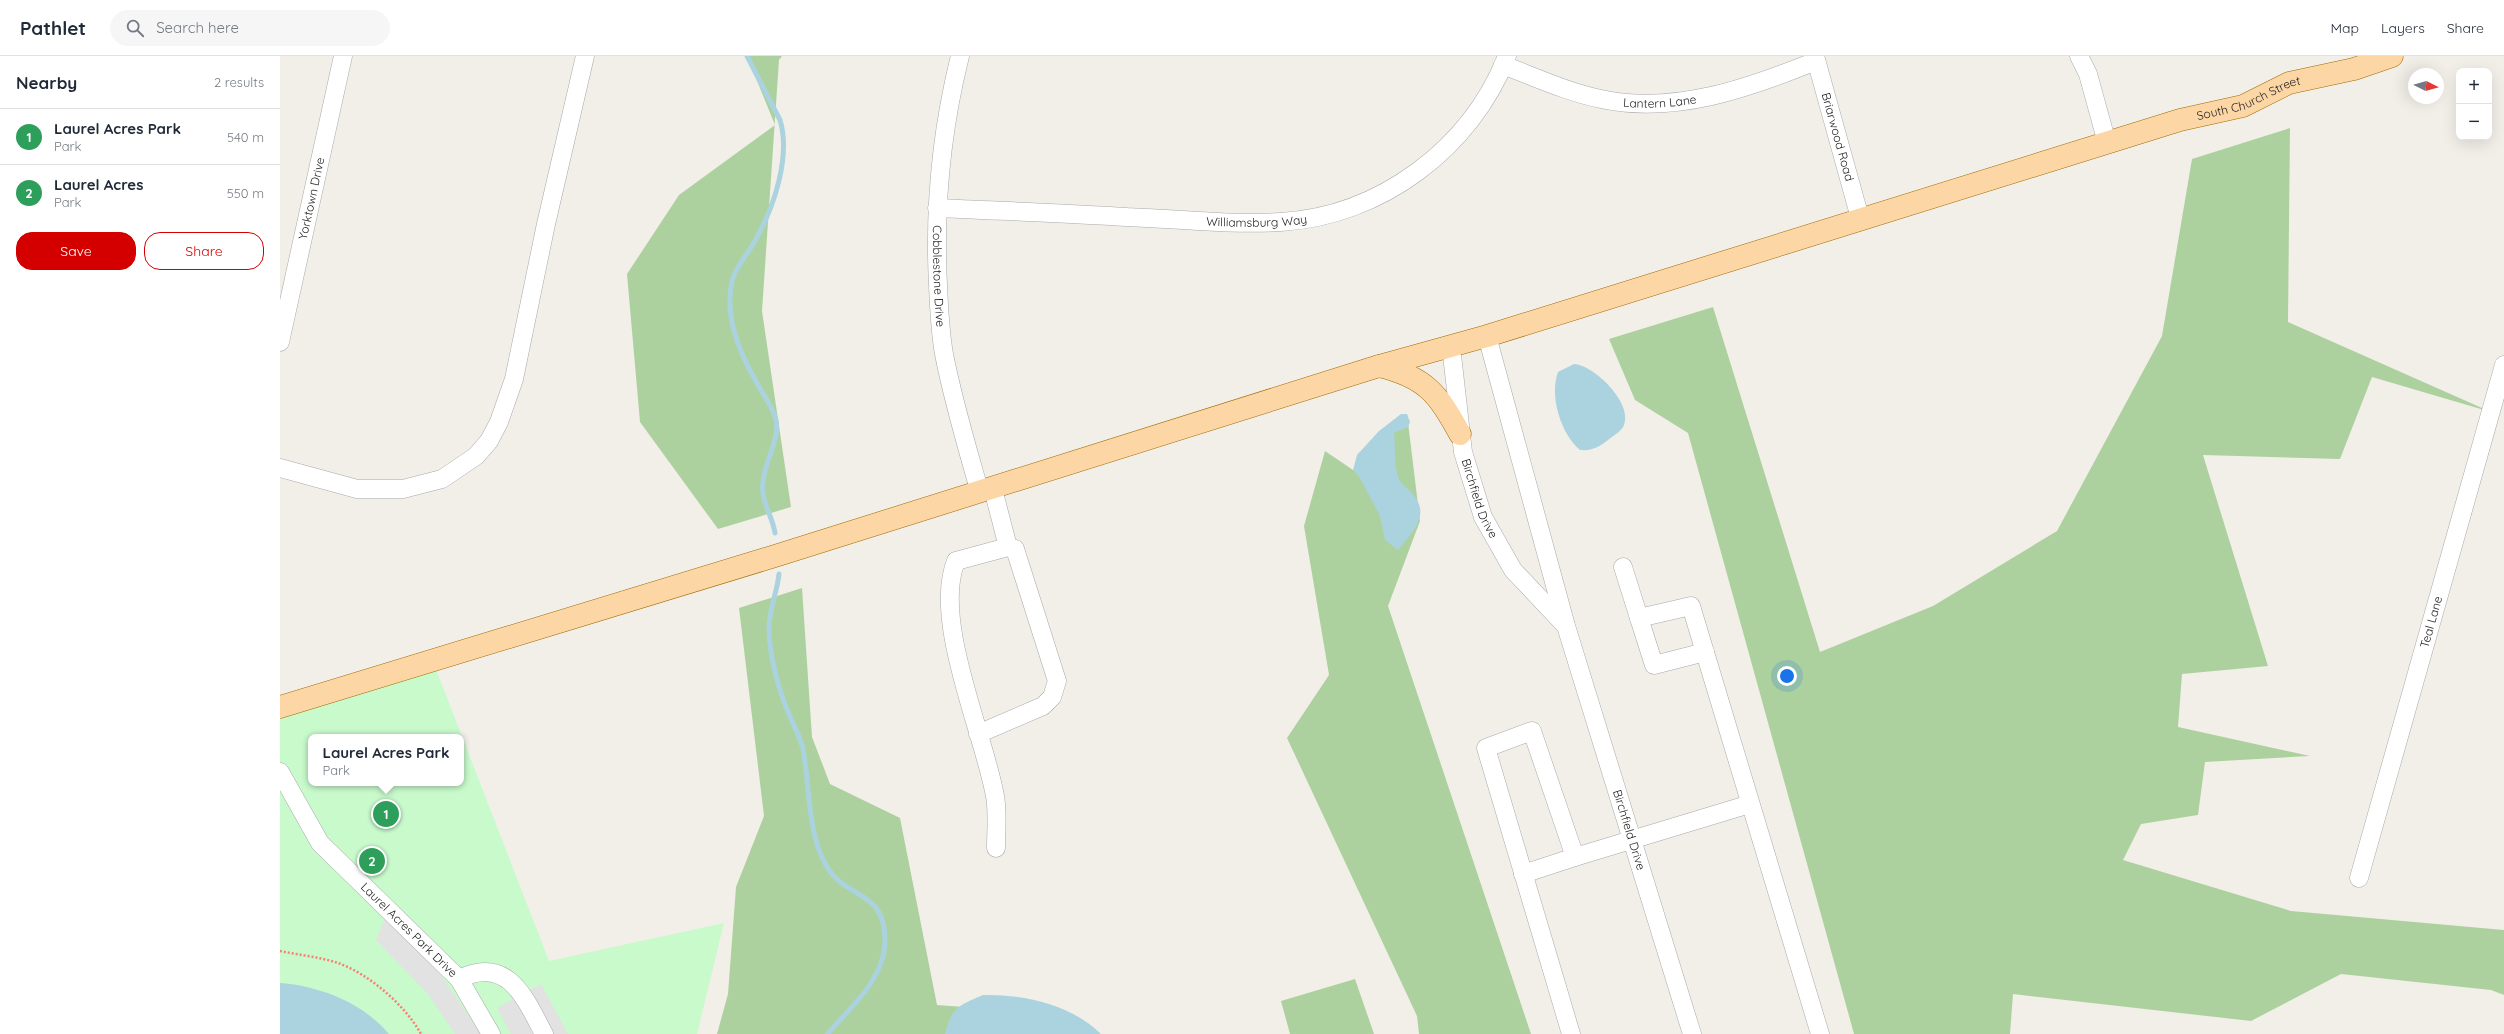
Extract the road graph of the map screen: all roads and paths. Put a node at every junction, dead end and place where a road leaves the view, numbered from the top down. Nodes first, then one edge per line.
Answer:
1 (343, 56) edge
2 (585, 56) edge
3 (960, 56) edge
4 (2079, 56) edge
5 (2392, 56) edge
6 (1816, 59) edge
7 (1505, 60) edge
8 (2106, 143) junction
9 (937, 208) junction
10 (1860, 218) junction
11 (285, 294) edge
12 (1487, 336) junction
13 (280, 342) edge
14 (1451, 346) junction
15 (2504, 365) edge
16 (1379, 366) junction
17 (1460, 434) junction
18 (280, 468) edge
19 (986, 491) junction
20 (1008, 547) junction
21 (1623, 567) dead end
22 (1639, 618) junction
23 (1566, 626) junction
24 (1705, 652) junction
25 (280, 707) edge
26 (978, 734) junction
27 (280, 772) edge
28 (1750, 804) junction
29 (1632, 842) junction
30 (996, 848) dead end
31 (1575, 857) junction
32 (1524, 874) junction
33 (2359, 878) dead end
34 (280, 952) edge
35 (459, 979) junction
36 (421, 1034) edge
37 (492, 1034) edge
38 (544, 1034) edge
39 (1571, 1034) edge
40 (1692, 1034) edge
41 (1820, 1034) edge

1 - 11 street, Yorktown Drive
2 - 18 street
3 - 9 street, Cobblestone Drive
4 - 8 street
5 - 8 main road, South Church Street
6 - 7 street, Lantern Lane
6 - 10 street, Briarwood Road
7 - 9 street, Williamsburg Way
8 - 10 main road, South Church Street
9 - 19 street, Cobblestone Drive
10 - 12 main road, South Church Street
11 - 13 street, Yorktown Drive
12 - 14 main road, South Church Street
12 - 23 street, Birchfield Drive
14 - 16 main road, South Church Street
14 - 17 street, Birchfield Drive
15 - 33 street, Teal Lane
16 - 17 main road
16 - 19 main road, South Church Street
17 - 23 street, Birchfield Drive
19 - 20 street, Cobblestone Drive
19 - 25 main road, South Church Street
20 - 26 street
20 - 26 street
21 - 22 street
22 - 24 street
22 - 24 street
23 - 29 street, Birchfield Drive
24 - 28 street
26 - 30 street
27 - 35 street, Laurel Acres Park Drive
28 - 29 street
28 - 41 street
29 - 31 street
29 - 40 street, Birchfield Drive
31 - 32 street
31 - 32 street
32 - 39 street
34 - 36 path
35 - 37 street, Laurel Acres Park Drive
35 - 38 street

